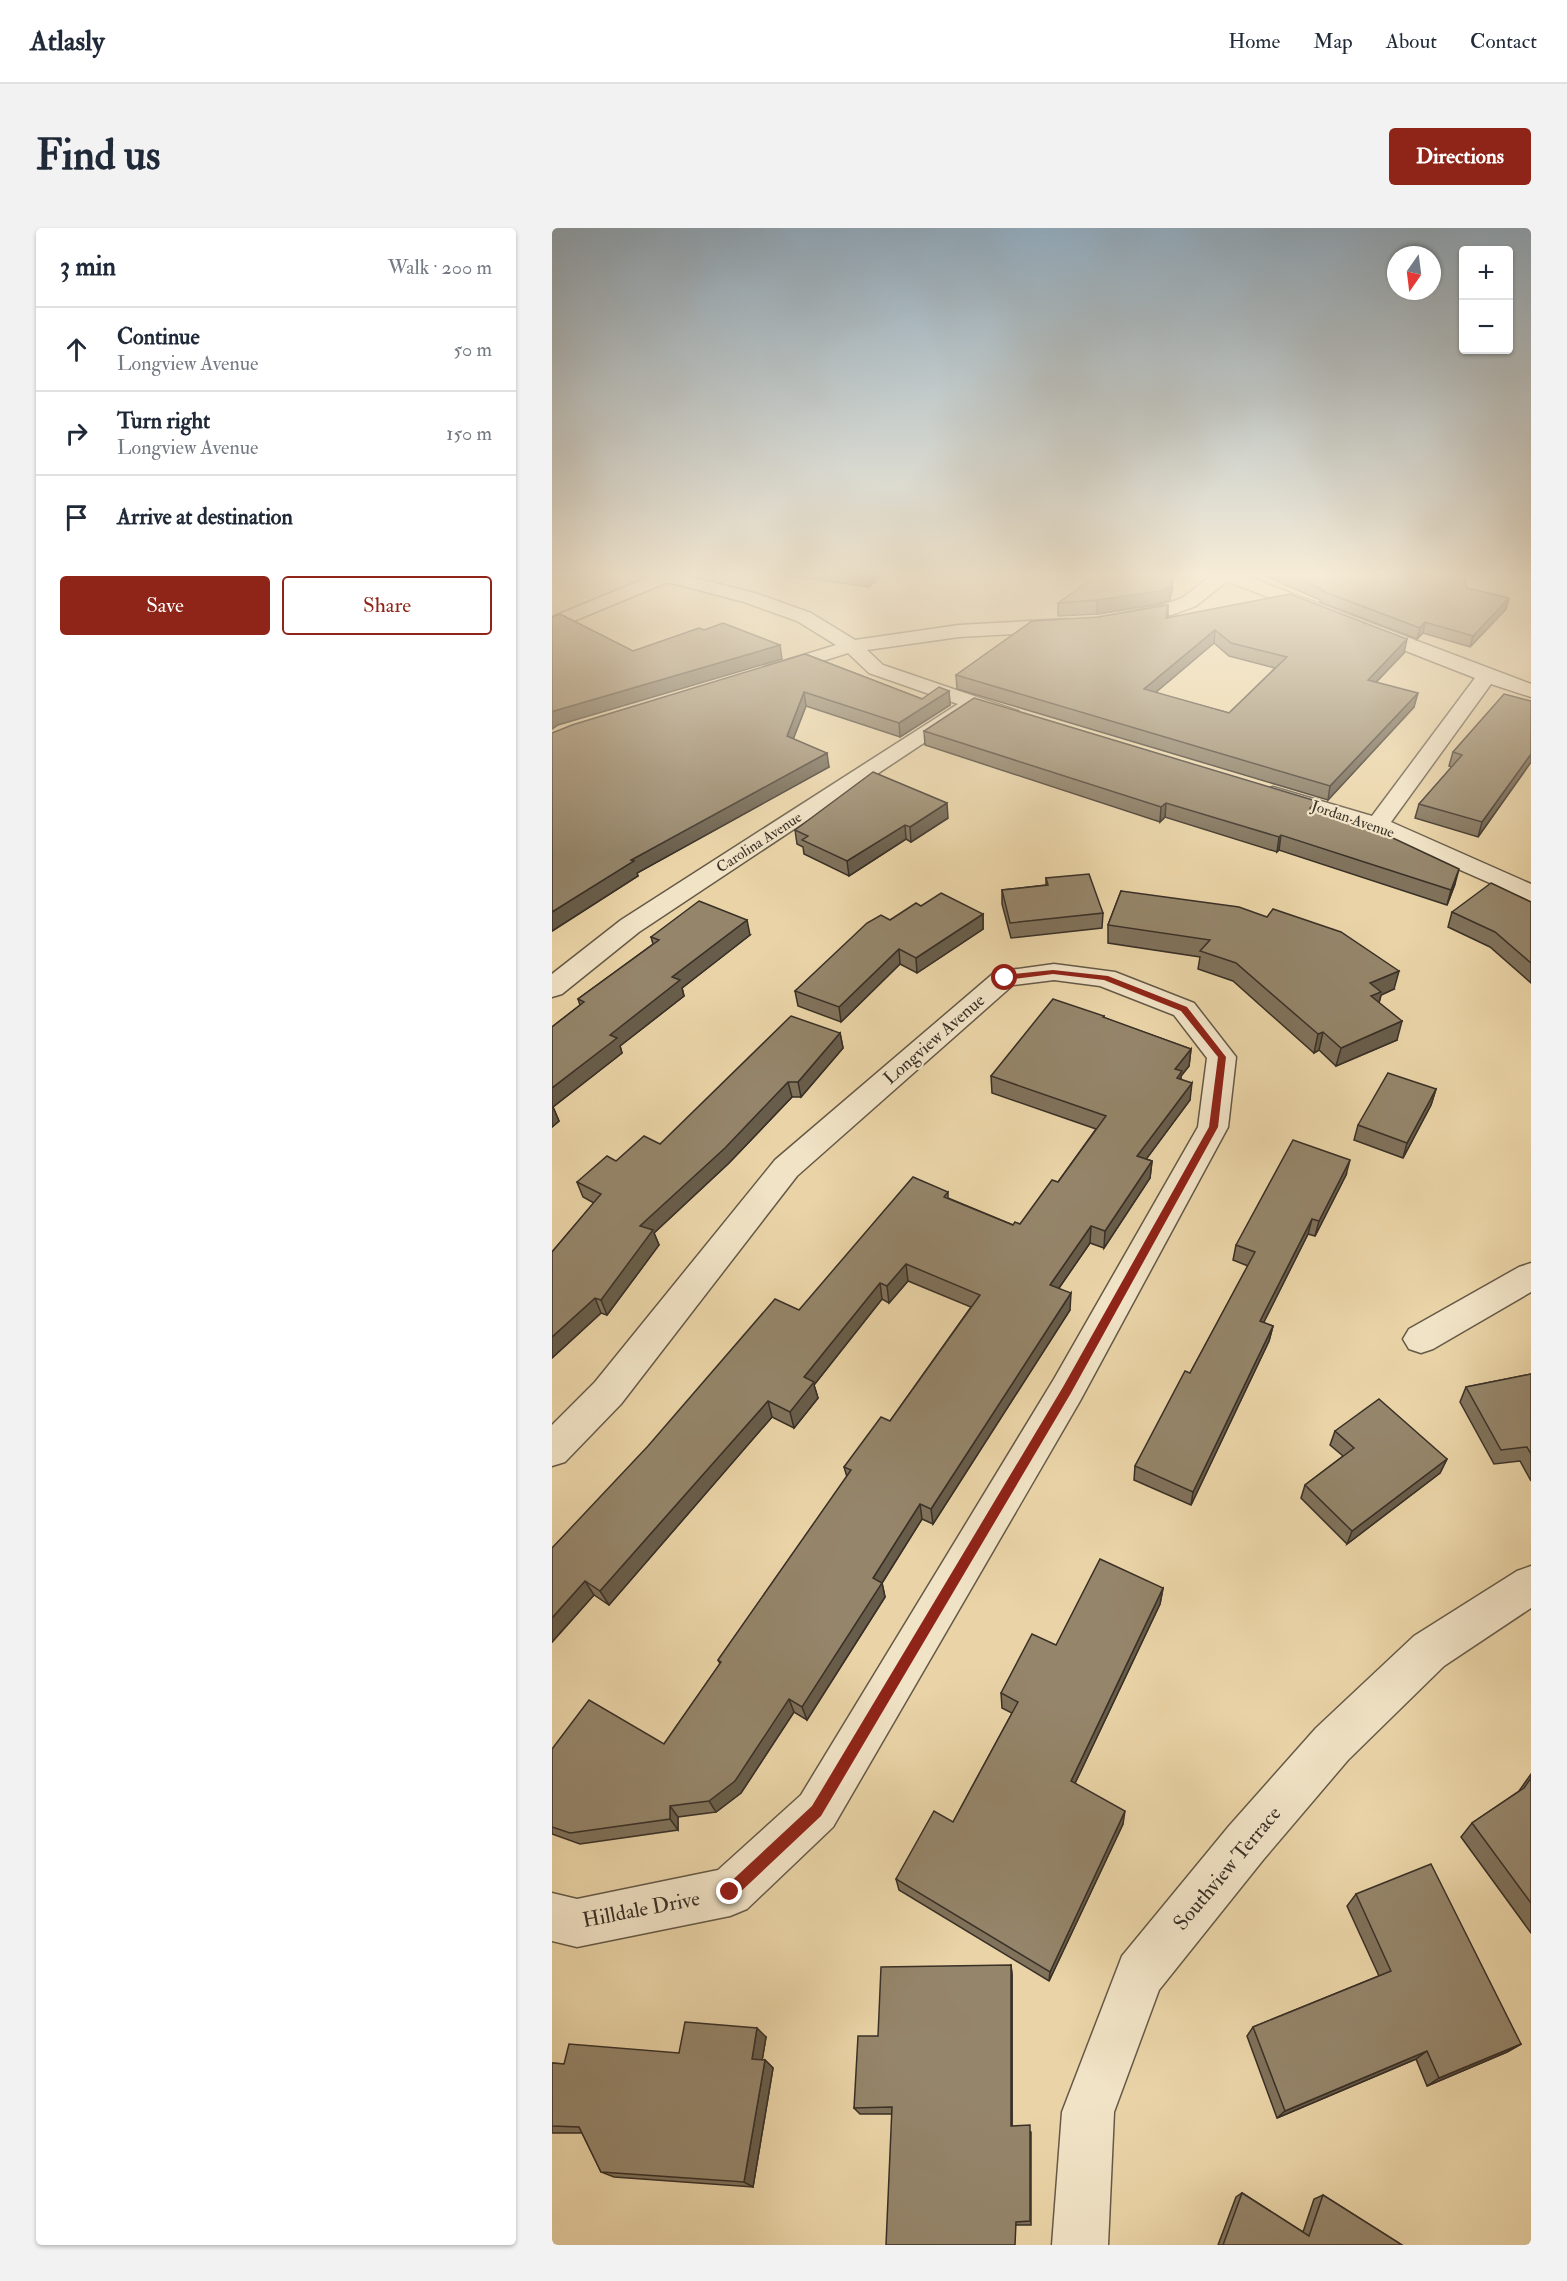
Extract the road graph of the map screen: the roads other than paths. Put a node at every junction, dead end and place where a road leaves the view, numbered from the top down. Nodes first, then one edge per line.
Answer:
1 (775, 669) edge
2 (876, 669) edge
3 (1469, 669) edge
4 (1487, 676) junction
5 (749, 677) edge
6 (1531, 691) edge
7 (971, 703) junction
8 (1027, 720) edge
9 (1253, 788) edge
10 (1377, 825) junction
11 (1531, 893) edge
12 (552, 988) edge
13 (1531, 1276) edge
14 (1421, 1339) dead end
15 (552, 1450) edge
16 (1531, 1585) edge
17 (730, 1892) joint
18 (552, 1917) edge
19 (1080, 2245) edge

1 - 5 street
2 - 7 street
3 - 4 street
4 - 6 street
4 - 10 street
7 - 8 street
7 - 12 street, Carolina Avenue
9 - 10 street, Jordan Avenue
10 - 11 street, Jordan Avenue
13 - 14 street
15 - 17 street, Longview Avenue
16 - 19 street, Southview Terrace
17 - 18 street, Hilldale Drive

